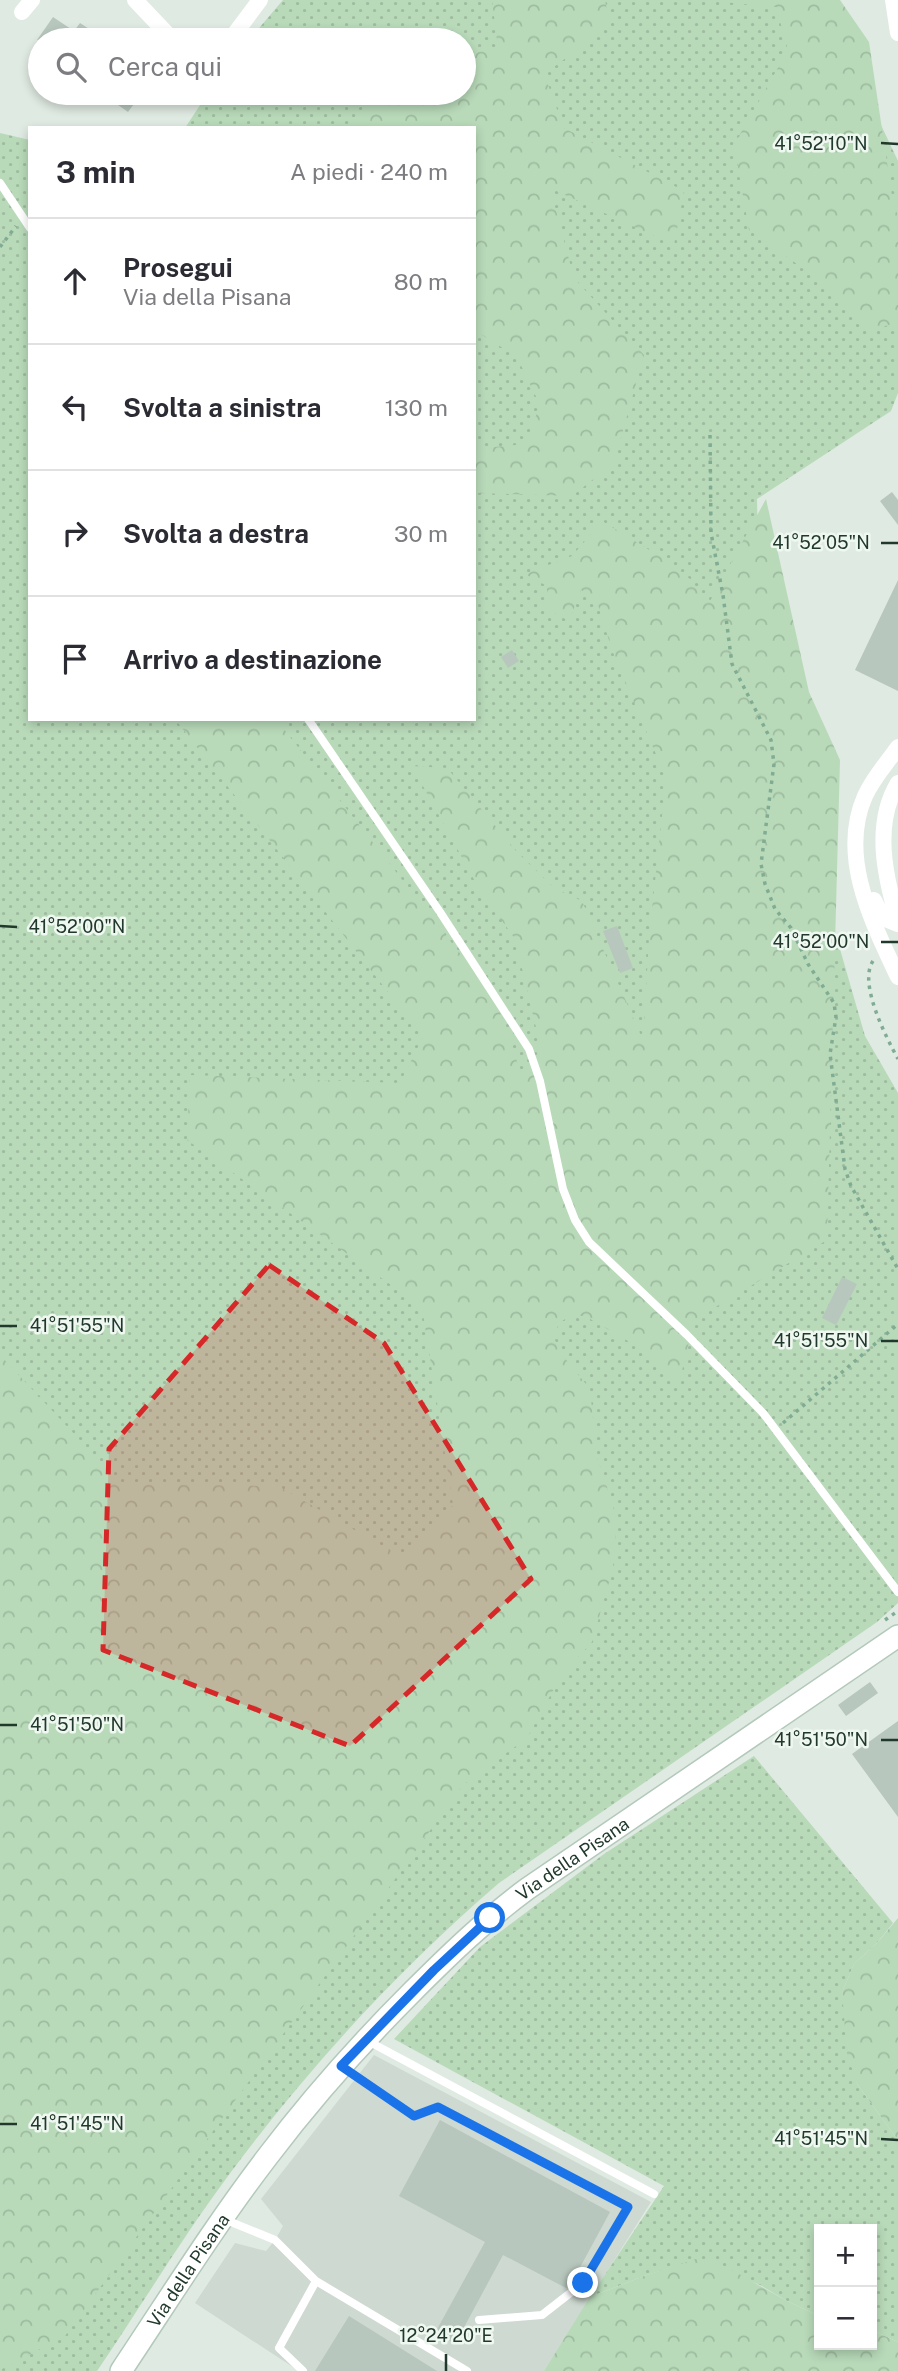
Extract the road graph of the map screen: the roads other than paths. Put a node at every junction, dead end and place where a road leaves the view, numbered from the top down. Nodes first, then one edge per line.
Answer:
1 (135, 0) edge
2 (260, 0) edge
3 (892, 0) edge
4 (162, 28) edge
5 (238, 28) edge
6 (898, 33) edge
7 (0, 183) edge
8 (28, 226) edge
9 (309, 721) edge
10 (898, 747) edge
11 (898, 783) edge
12 (866, 794) junction
13 (898, 922) edge
14 (898, 977) edge
15 (898, 1592) edge
16 (898, 1636) edge
17 (366, 2039) junction
18 (341, 2066) junction
19 (653, 2194) dead end
20 (223, 2218) junction
21 (316, 2281) junction
22 (479, 2320) dead end
23 (121, 2371) edge
24 (303, 2371) edge
25 (467, 2371) edge

1 - 4 street
2 - 5 street
3 - 6 street
7 - 8 lane
9 - 15 lane
10 - 12 street
11 - 13 street
12 - 13 street
12 - 14 street
16 - 17 main road, Via della Pisana
17 - 18 main road, Via della Pisana
17 - 19 lane
18 - 20 main road, Via della Pisana
18 - 22 lane
20 - 21 lane
20 - 23 main road, Via della Pisana
21 - 24 lane
21 - 25 lane

